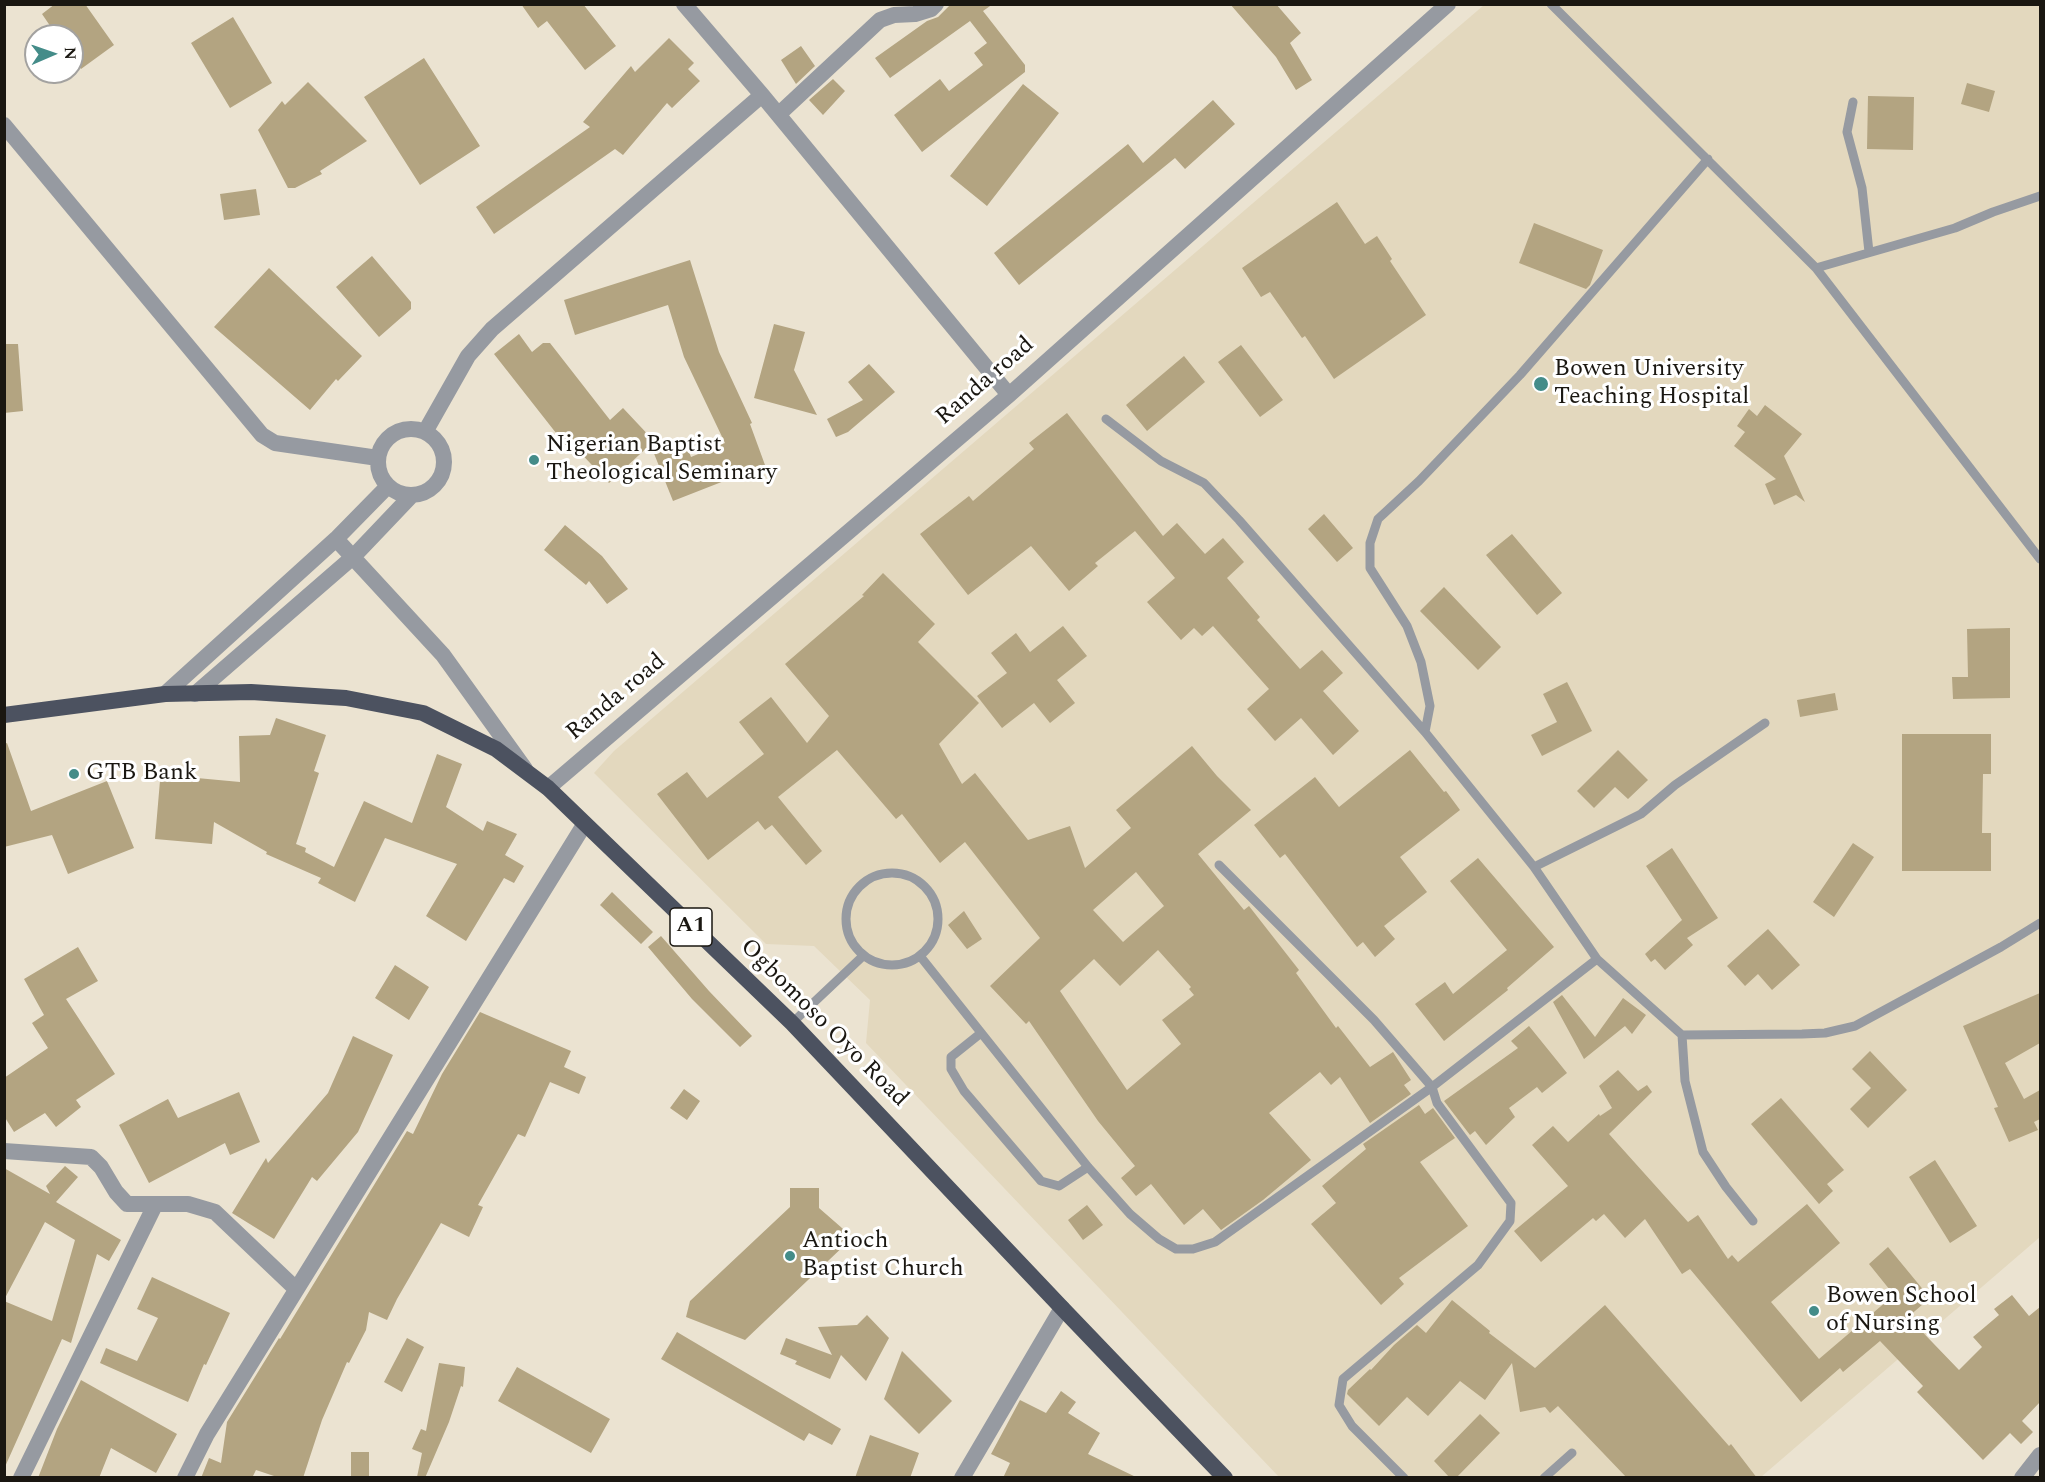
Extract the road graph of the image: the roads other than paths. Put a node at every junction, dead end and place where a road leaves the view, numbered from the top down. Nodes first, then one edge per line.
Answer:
1 (684, 4) edge
2 (936, 4) edge
3 (1448, 4) edge
4 (1551, 4) edge
5 (762, 95) junction
6 (1853, 102) dead end
7 (779, 114) junction
8 (4, 125) edge
9 (1708, 159) junction
10 (2040, 196) edge
11 (1869, 252) junction
12 (1816, 268) junction
13 (1009, 395) junction
14 (1106, 419) dead end
15 (425, 432) junction
16 (378, 458) junction
17 (388, 486) junction
18 (412, 495) junction
19 (336, 539) junction
20 (353, 557) junction
21 (2040, 559) edge
22 (165, 694) junction
23 (195, 694) junction
24 (4, 715) edge
25 (1765, 723) dead end
26 (1425, 732) junction
27 (529, 775) junction
28 (548, 788) junction
29 (584, 825) junction
30 (1219, 865) dead end
31 (1534, 867) junction
32 (2040, 923) edge
33 (863, 956) junction
34 (920, 956) junction
35 (1597, 959) junction
36 (792, 1023) junction
37 (981, 1033) junction
38 (1682, 1035) junction
39 (1432, 1087) junction
40 (4, 1151) edge
41 (1088, 1167) junction
42 (155, 1205) junction
43 (1753, 1221) dead end
44 (296, 1289) junction
45 (1062, 1308) junction
46 (1572, 1453) dead end
47 (2040, 1455) edge
48 (21, 1478) edge
49 (185, 1478) edge
50 (962, 1478) edge
51 (1226, 1478) edge
52 (1404, 1478) edge
53 (1544, 1478) edge
54 (2022, 1478) edge

1 - 5 street
2 - 7 street
3 - 13 street, Randa road
4 - 9 lane
5 - 7 street
5 - 15 street
6 - 11 lane
7 - 13 street
8 - 16 street
9 - 12 lane
9 - 26 lane
10 - 11 lane
11 - 12 lane
12 - 21 lane
13 - 28 street, Randa road
14 - 26 lane
15 - 16 street
15 - 18 street
16 - 17 street
17 - 18 street
17 - 19 street
18 - 20 street
19 - 20 street
19 - 22 street
20 - 23 street
20 - 27 street
22 - 23 highway, Ogbomoso Oyo Road / A1
22 - 24 highway, Ogbomoso Oyo Road / A1
23 - 27 highway, Ogbomoso Oyo Road / A1
25 - 31 lane
26 - 31 lane
27 - 28 highway, Ogbomoso Oyo Road / A1
28 - 29 highway, Ogbomoso Oyo Road / A1
29 - 36 highway, Ogbomoso Oyo Road / A1
29 - 44 street
30 - 39 lane
31 - 35 lane
32 - 38 lane
33 - 34 lane
33 - 34 lane
33 - 36 lane
34 - 37 lane
35 - 38 lane
35 - 39 lane
36 - 45 highway, Ogbomoso Oyo Road / A1
37 - 41 lane
37 - 41 lane
38 - 43 lane
39 - 41 lane
39 - 52 lane
40 - 42 street
42 - 44 street
42 - 48 street
44 - 49 street
45 - 50 street
45 - 51 highway, Ogbomoso Oyo Road / A1
46 - 53 lane
47 - 54 street

